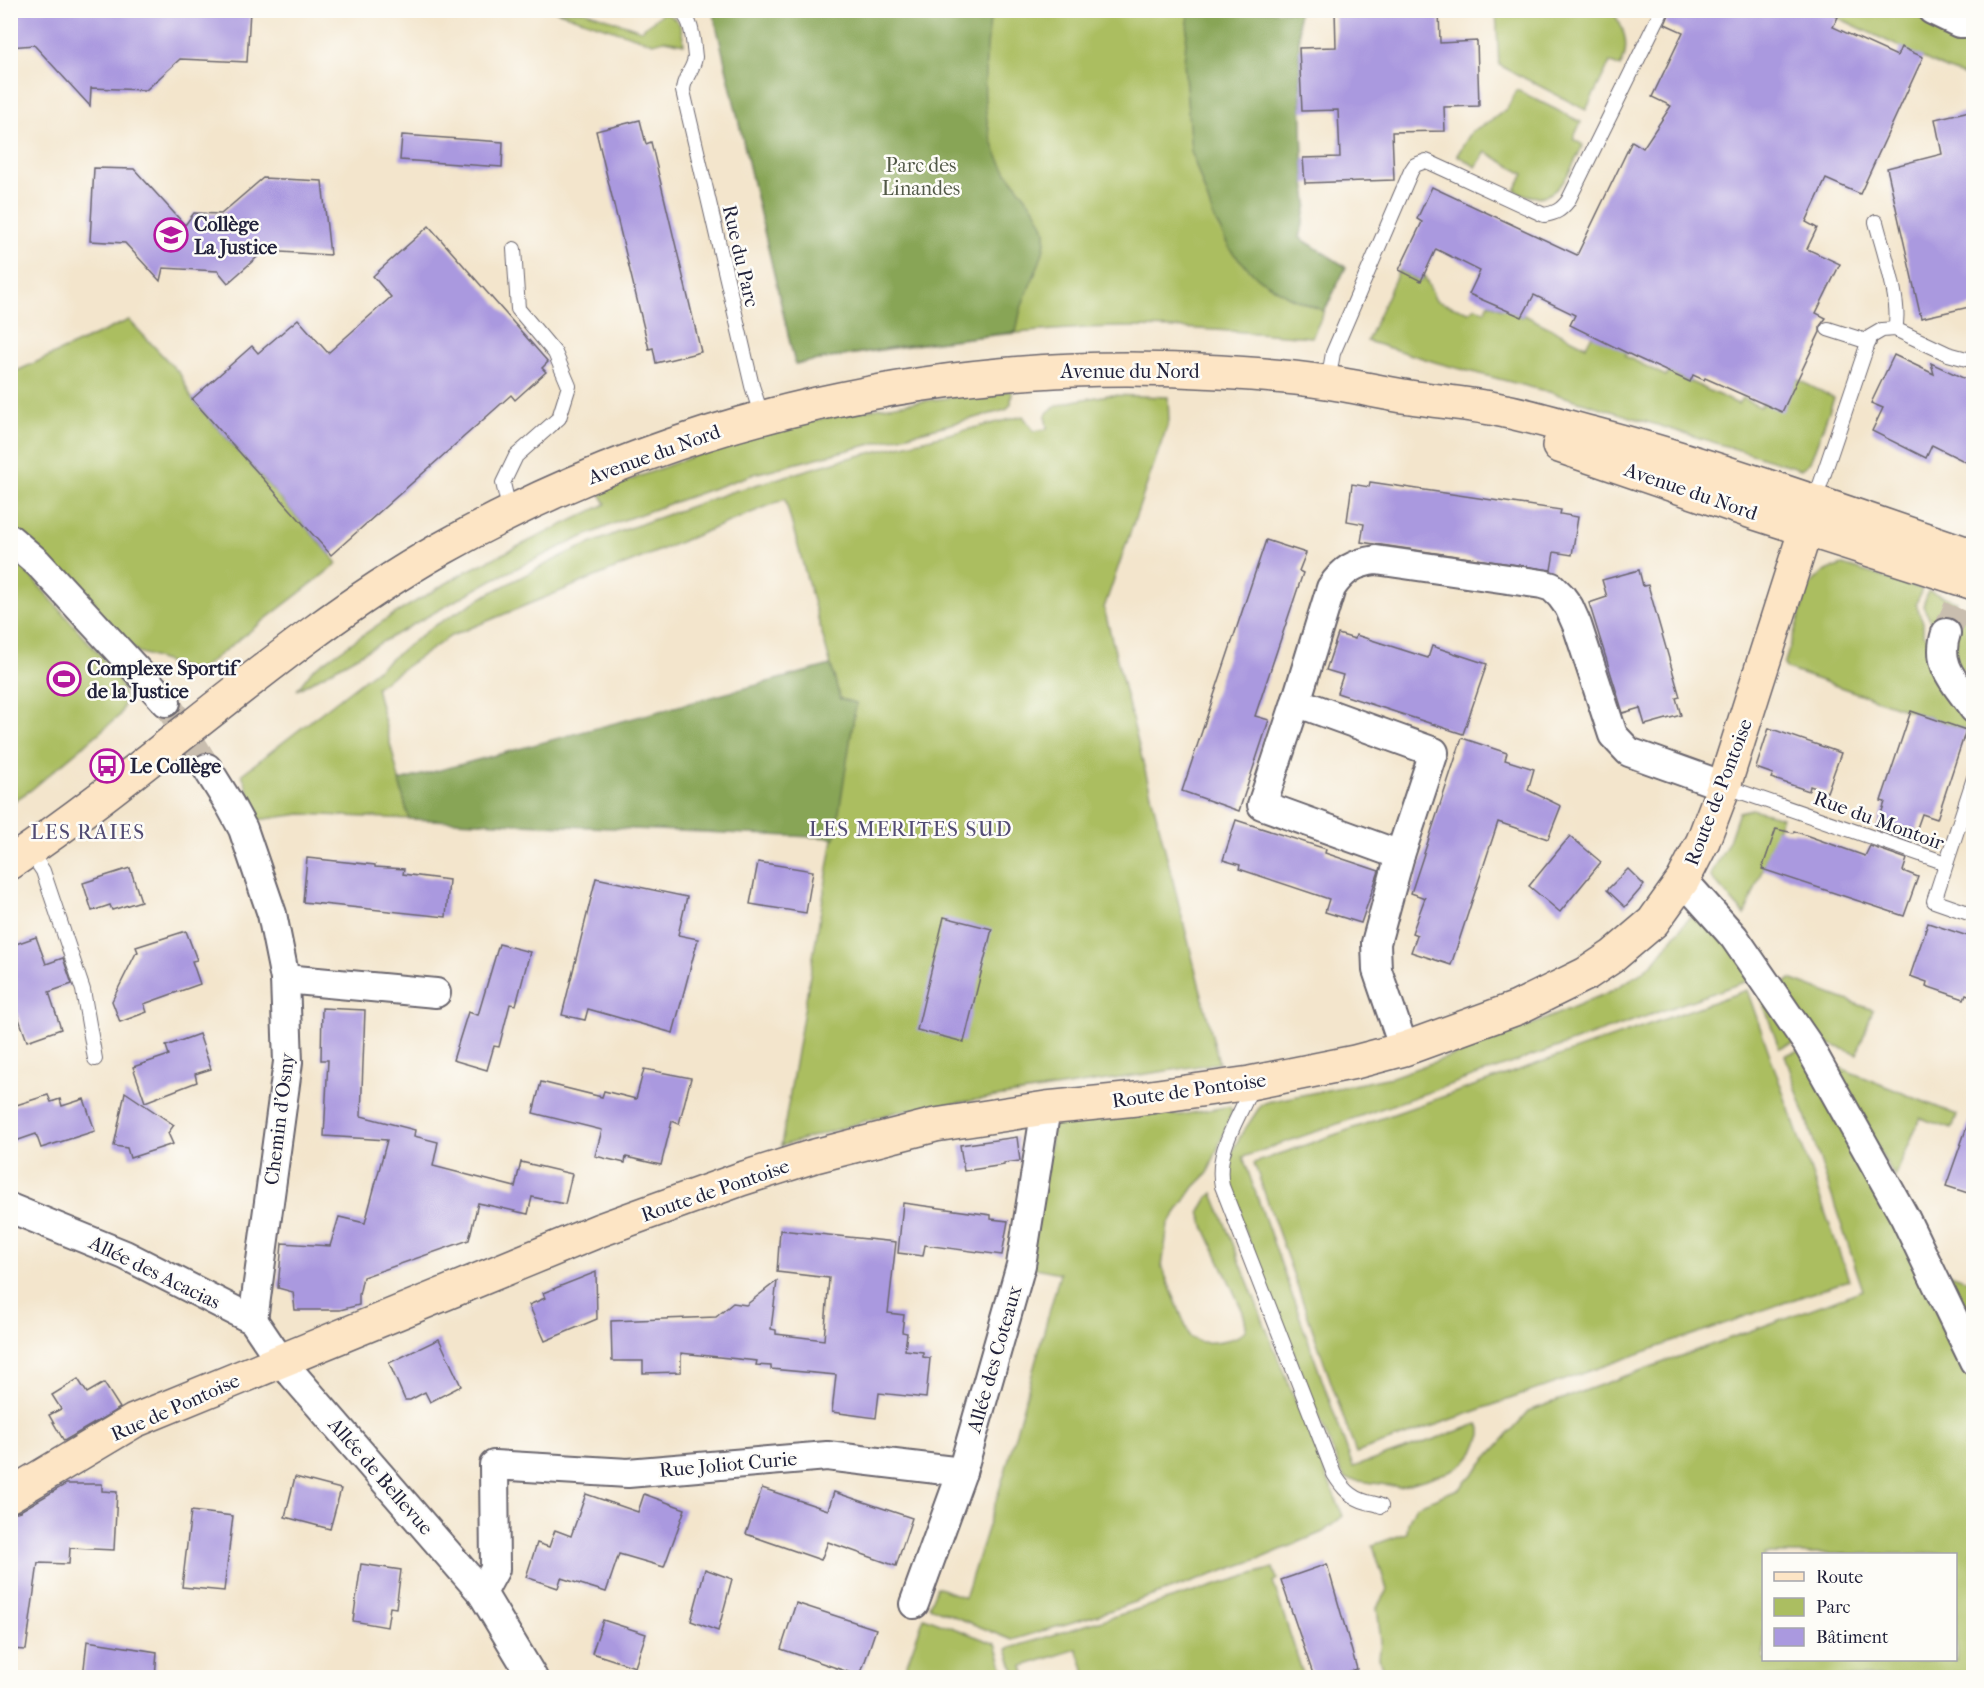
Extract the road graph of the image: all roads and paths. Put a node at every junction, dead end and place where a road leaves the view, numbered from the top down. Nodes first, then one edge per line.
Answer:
1 (679, 10) edge
2 (1662, 10) edge
3 (1932, 10) edge
4 (1966, 23) edge
5 (1876, 222) dead end
6 (514, 249) dead end
7 (1828, 329) dead end
8 (1895, 329) junction
9 (1869, 342) junction
10 (1974, 361) edge
11 (1328, 382) junction
12 (762, 417) junction
13 (510, 513) junction
14 (1810, 516) junction
15 (10, 539) edge
16 (1974, 555) edge
17 (1974, 583) edge
18 (1946, 633) tunnel mouth
19 (166, 702) tunnel mouth
20 (1296, 702) junction
21 (1974, 709) edge
22 (213, 777) tunnel mouth
23 (1974, 778) edge
24 (1724, 786) junction
25 (1400, 855) junction
26 (20, 857) edge
27 (1946, 862) junction
28 (1683, 880) junction
29 (1974, 915) edge
30 (285, 979) junction
31 (436, 993) dead end
32 (1404, 1048) junction
33 (95, 1059) dead end
34 (1250, 1083) junction
35 (1046, 1108) junction
36 (10, 1208) edge
37 (253, 1320) junction
38 (280, 1360) junction
39 (1974, 1361) edge
40 (962, 1472) junction
41 (10, 1495) edge
42 (1381, 1506) dead end
43 (482, 1593) junction
44 (914, 1604) dead end
45 (533, 1677) edge

1 - 12 lane, Rue du Parc
2 - 11 lane
3 - 4 street
5 - 8 lane
6 - 13 lane
7 - 9 lane
8 - 9 lane
8 - 10 lane
9 - 14 lane
11 - 12 street, Avenue du Nord
11 - 14 street, Avenue du Nord
12 - 13 street, Avenue du Nord
13 - 26 street, Avenue du Nord
14 - 16 street, Avenue du Nord
14 - 17 street, Avenue du Nord
14 - 24 street, Route de Pontoise
15 - 19 street
18 - 21 street
20 - 24 street
20 - 25 street
20 - 25 street
22 - 30 street, Chemin d'Osny
23 - 27 lane
24 - 27 lane, Rue du Montoir
24 - 28 street, Route de Pontoise
25 - 32 street
26 - 33 lane
27 - 29 lane, Rue du Montoir
28 - 32 street, Route de Pontoise
28 - 39 street
30 - 31 street
30 - 37 street, Chemin d'Osny
32 - 34 street, Route de Pontoise
34 - 35 street, Route de Pontoise
34 - 42 lane
35 - 38 street, Route de Pontoise
35 - 40 street, Allée des Coteaux
36 - 37 street, Allée des Acacias
37 - 38 street, Allée des Acacias
38 - 41 street, Rue de Pontoise
38 - 43 street, Allée de Bellevue
40 - 43 street, Rue Joliot Curie
40 - 44 street, Allée des Coteaux
43 - 45 street, Allée de Bellevue

